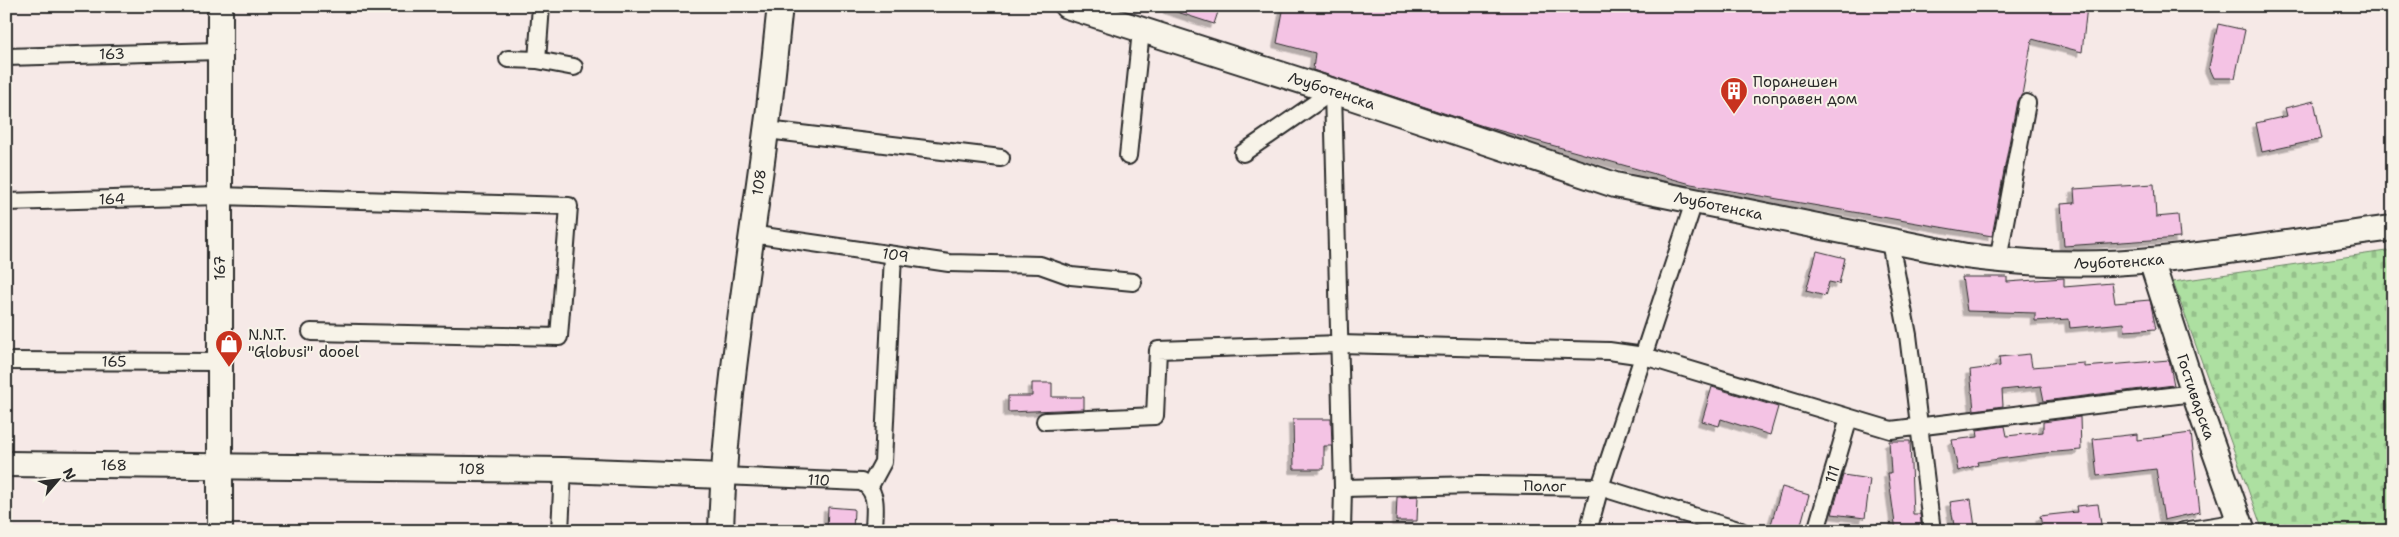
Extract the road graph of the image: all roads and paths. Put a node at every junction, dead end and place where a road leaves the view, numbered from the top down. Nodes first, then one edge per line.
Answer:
1 (220, 6) edge
2 (542, 6) edge
3 (780, 6) edge
4 (1067, 6) edge
5 (1112, 13) edge
6 (1141, 31) junction
7 (218, 51) junction
8 (6, 57) edge
9 (508, 59) dead end
10 (537, 60) junction
11 (574, 67) dead end
12 (1333, 91) junction
13 (2027, 103) dead end
14 (767, 130) junction
15 (1243, 154) dead end
16 (1128, 156) dead end
17 (1001, 158) dead end
18 (219, 196) junction
19 (6, 202) edge
20 (1694, 202) junction
21 (2393, 228) edge
22 (751, 234) junction
23 (1890, 242) junction
24 (893, 255) junction
25 (1998, 260) junction
26 (2151, 260) junction
27 (1133, 282) dead end
28 (311, 332) dead end
29 (1340, 344) junction
30 (1644, 356) junction
31 (6, 360) edge
32 (221, 362) junction
33 (2194, 393) junction
34 (1849, 418) junction
35 (1045, 421) dead end
36 (1920, 427) junction
37 (6, 464) edge
38 (221, 467) junction
39 (563, 470) junction
40 (723, 476) junction
41 (870, 486) junction
42 (1600, 487) junction
43 (1343, 488) junction
44 (2241, 526) edge
45 (220, 531) edge
46 (560, 531) edge
47 (722, 531) edge
48 (874, 531) edge
49 (1342, 531) edge
50 (1588, 531) edge
51 (1741, 531) edge
52 (1816, 531) edge
53 (1932, 531) edge
54 (2183, 531) edge

1 - 7 street, 167
2 - 10 street
3 - 14 street, 108
4 - 5 street, Љуботенска
5 - 6 street, Љуботенска
6 - 12 street, Љуботенска
6 - 16 street
7 - 8 street, 163
7 - 18 street, 167
9 - 10 street
10 - 11 street
12 - 15 street
12 - 20 street, Љуботенска
12 - 29 street
13 - 25 street
14 - 17 street
14 - 22 street, 108
18 - 19 street, 164
18 - 28 street, 164
18 - 32 street, 167
20 - 23 street, Љуботенска
20 - 30 street
21 - 26 street, Љуботенска
22 - 24 street, 109
22 - 40 street, 108
23 - 25 street, Љуботенска
23 - 36 street
24 - 27 street, 109
24 - 41 street
25 - 26 street, Љуботенска
26 - 33 street, Гостиварска
29 - 30 street
29 - 35 street
29 - 43 street
30 - 34 street
30 - 42 street
31 - 32 street, 165
32 - 38 street, 167
33 - 36 street
33 - 44 street, Гостиварска
34 - 36 street
34 - 52 street, 111
36 - 53 street
37 - 38 street, 168
38 - 39 street, 108
38 - 45 street, 167
39 - 40 street, 108
39 - 46 street
40 - 41 street, 110
40 - 47 street, 108
41 - 48 street
42 - 43 street, Полог
42 - 50 street
42 - 51 street, Полог
43 - 49 street
44 - 54 street

